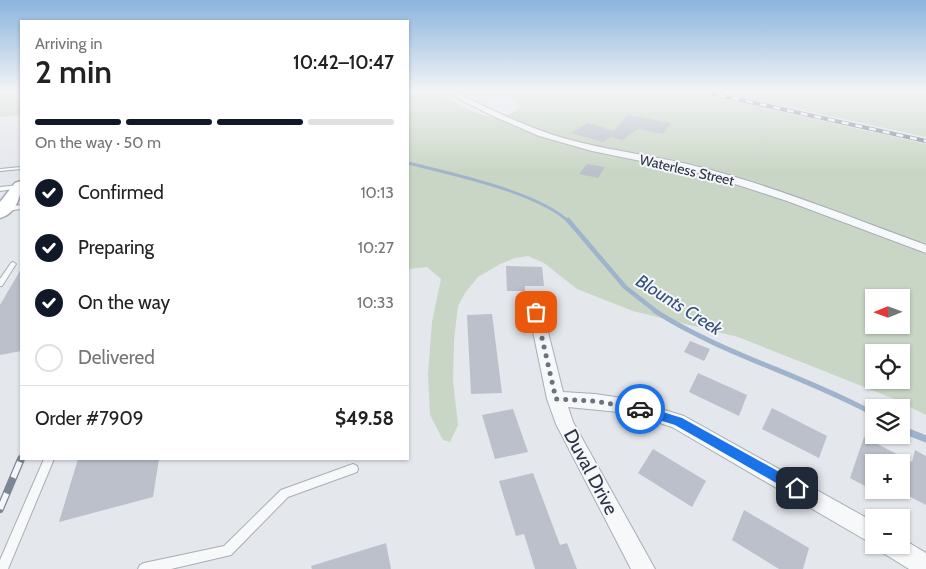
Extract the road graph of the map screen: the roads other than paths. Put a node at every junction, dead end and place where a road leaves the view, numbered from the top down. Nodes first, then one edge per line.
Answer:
1 (501, 119) edge
2 (20, 168) edge
3 (0, 170) edge
4 (20, 186) edge
5 (20, 187) edge
6 (0, 189) edge
7 (6, 208) edge
8 (926, 249) edge
9 (13, 264) dead end
10 (0, 284) edge
11 (536, 312) dead end
12 (556, 399) junction
13 (49, 460) edge
14 (353, 469) dead end
15 (865, 529) edge
16 (906, 554) edge
17 (926, 566) edge
18 (2, 569) edge
19 (144, 569) edge
20 (643, 569) edge

1 - 8 street, Waterless Street
2 - 3 lane
4 - 6 lane
5 - 7 main road
9 - 10 lane
11 - 12 street, Duval Drive
12 - 15 street
12 - 20 street, Duval Drive
13 - 18 lane
14 - 19 lane
16 - 17 street

